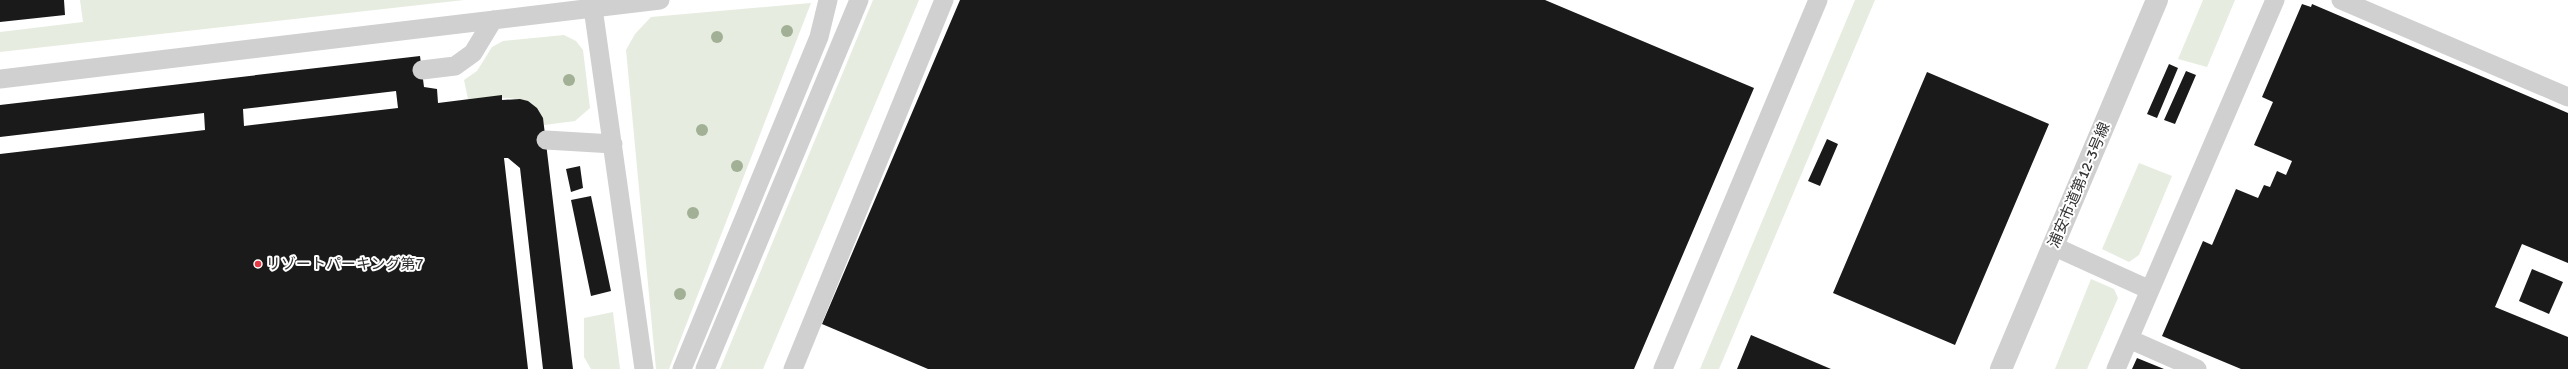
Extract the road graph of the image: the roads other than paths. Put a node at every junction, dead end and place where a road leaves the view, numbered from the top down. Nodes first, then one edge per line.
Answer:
1 (660, 0) edge
2 (828, 0) edge
3 (859, 0) edge
4 (944, 0) edge
5 (1818, 0) edge
6 (2157, 0) edge
7 (2275, 0) edge
8 (2341, 0) edge
9 (594, 8) junction
10 (493, 20) junction
11 (422, 70) dead end
12 (0, 79) edge
13 (2568, 97) edge
14 (546, 140) dead end
15 (613, 144) junction
16 (2053, 246) junction
17 (2150, 290) junction
18 (2128, 339) junction
19 (796, 368) edge
20 (644, 369) edge
21 (682, 369) edge
22 (705, 369) edge
23 (1663, 369) edge
24 (2001, 369) edge
25 (2116, 369) edge
26 (2197, 369) edge

1 - 9 lane
2 - 21 lane
3 - 22 lane
4 - 19 lane
5 - 23 lane
6 - 16 street, 浦安市道第12-3号線
7 - 17 lane
8 - 13 lane
9 - 10 lane
9 - 15 lane
10 - 11 lane
10 - 12 lane
14 - 15 lane
15 - 20 lane
16 - 17 lane
16 - 24 street, 浦安市道第12-3号線
17 - 18 lane
18 - 25 lane
18 - 26 lane

